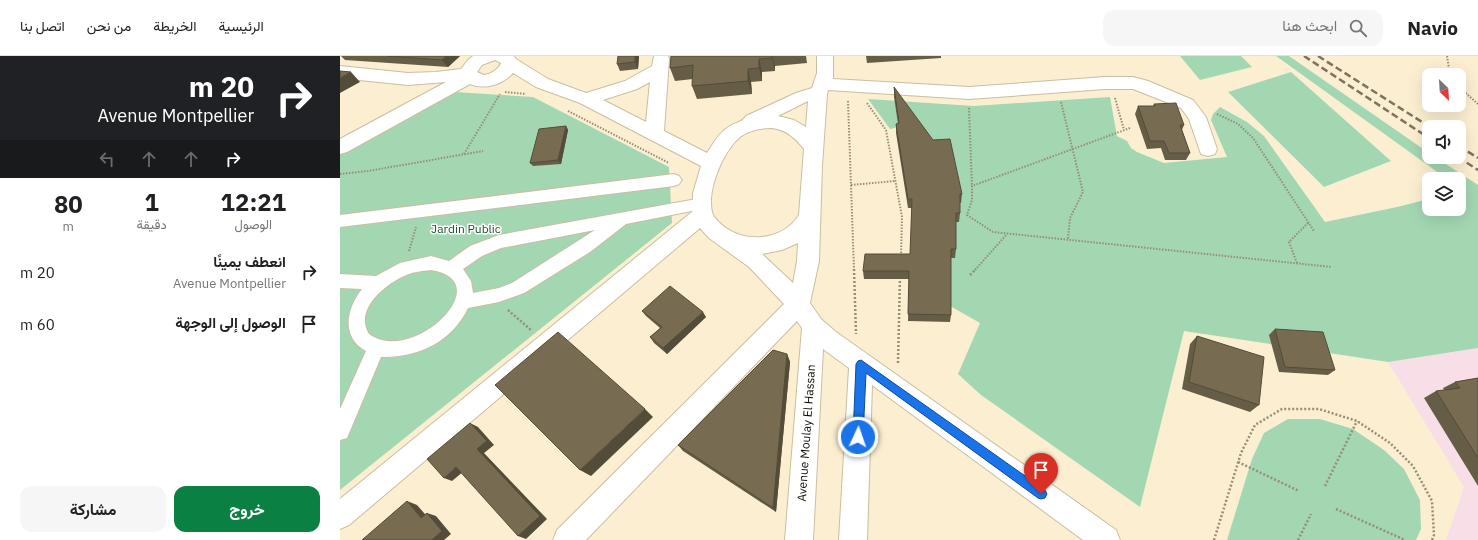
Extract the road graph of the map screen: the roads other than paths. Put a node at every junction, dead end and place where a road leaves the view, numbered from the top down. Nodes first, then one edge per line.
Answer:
1 (487, 56) edge
2 (491, 56) edge
3 (825, 56) edge
4 (504, 59) edge
5 (660, 62) edge
6 (340, 72) edge
7 (469, 75) junction
8 (542, 84) junction
9 (498, 85) junction
10 (821, 88) junction
11 (586, 99) junction
12 (744, 127) junction
13 (654, 135) junction
14 (340, 147) edge
15 (813, 147) junction
16 (1208, 149) dead end
17 (711, 163) junction
18 (674, 180) dead end
19 (703, 209) junction
20 (810, 217) junction
21 (625, 218) junction
22 (340, 221) edge
23 (723, 237) junction
24 (452, 268) junction
25 (340, 281) edge
26 (379, 283) junction
27 (463, 302) junction
28 (800, 304) junction
29 (813, 326) junction
30 (376, 348) junction
31 (861, 364) junction
32 (340, 431) edge
33 (340, 516) edge
34 (567, 540) edge
35 (799, 540) edge
36 (853, 540) edge
37 (1106, 540) edge

1 - 2 street
1 - 7 street
3 - 10 street
4 - 8 street
4 - 9 street
5 - 11 street
5 - 13 street
6 - 7 street
7 - 9 street
7 - 14 street
8 - 9 street
8 - 11 street
10 - 12 street
10 - 15 street
10 - 16 street
11 - 13 street
12 - 15 street
12 - 17 street
13 - 17 street
15 - 20 street
17 - 19 street
18 - 22 street
19 - 21 street
19 - 23 street
19 - 33 street
20 - 23 street
20 - 28 street
21 - 24 street
21 - 27 street
23 - 28 street
24 - 26 street
24 - 27 street
25 - 26 street
26 - 30 street
27 - 30 street
28 - 29 street
28 - 34 street
29 - 31 street
29 - 35 street, Avenue Moulay El Hassan
30 - 32 street
31 - 36 street
31 - 37 street

